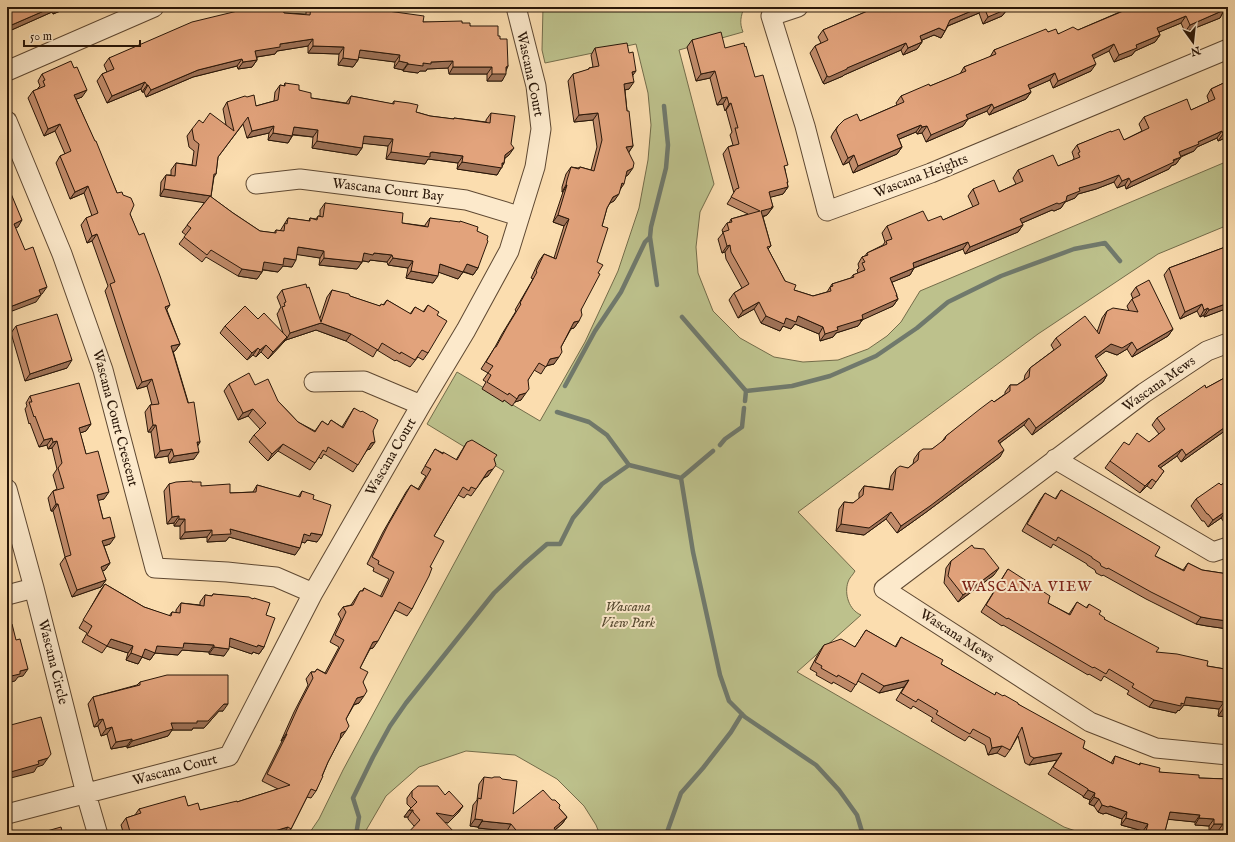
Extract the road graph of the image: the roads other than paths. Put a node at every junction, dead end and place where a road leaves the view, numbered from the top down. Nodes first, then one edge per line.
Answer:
1 (154, 7) edge
2 (516, 7) edge
3 (798, 7) edge
4 (1228, 49) edge
5 (7, 71) edge
6 (7, 121) edge
7 (256, 184) dead end
8 (520, 216) junction
9 (1228, 343) edge
10 (314, 382) dead end
11 (421, 405) junction
12 (1055, 459) junction
13 (7, 489) edge
14 (1228, 547) edge
15 (34, 588) junction
16 (313, 593) junction
17 (7, 595) edge
18 (1228, 755) edge
19 (86, 794) junction
20 (7, 814) edge
21 (98, 835) edge

1 - 5 street
2 - 8 street, Wascana Court
3 - 4 street, Wascana Heights
6 - 16 street, Wascana Court Crescent
7 - 8 street, Wascana Court Bay
8 - 11 street, Wascana Court
9 - 12 street, Wascana Mews
10 - 11 street
11 - 16 street, Wascana Court
12 - 14 street
12 - 18 street, Wascana Mews
13 - 15 street, Wascana Circle
15 - 17 street
15 - 19 street, Wascana Circle
16 - 19 street, Wascana Court
19 - 20 street, Wascana Court
19 - 21 street, Wascana Circle

